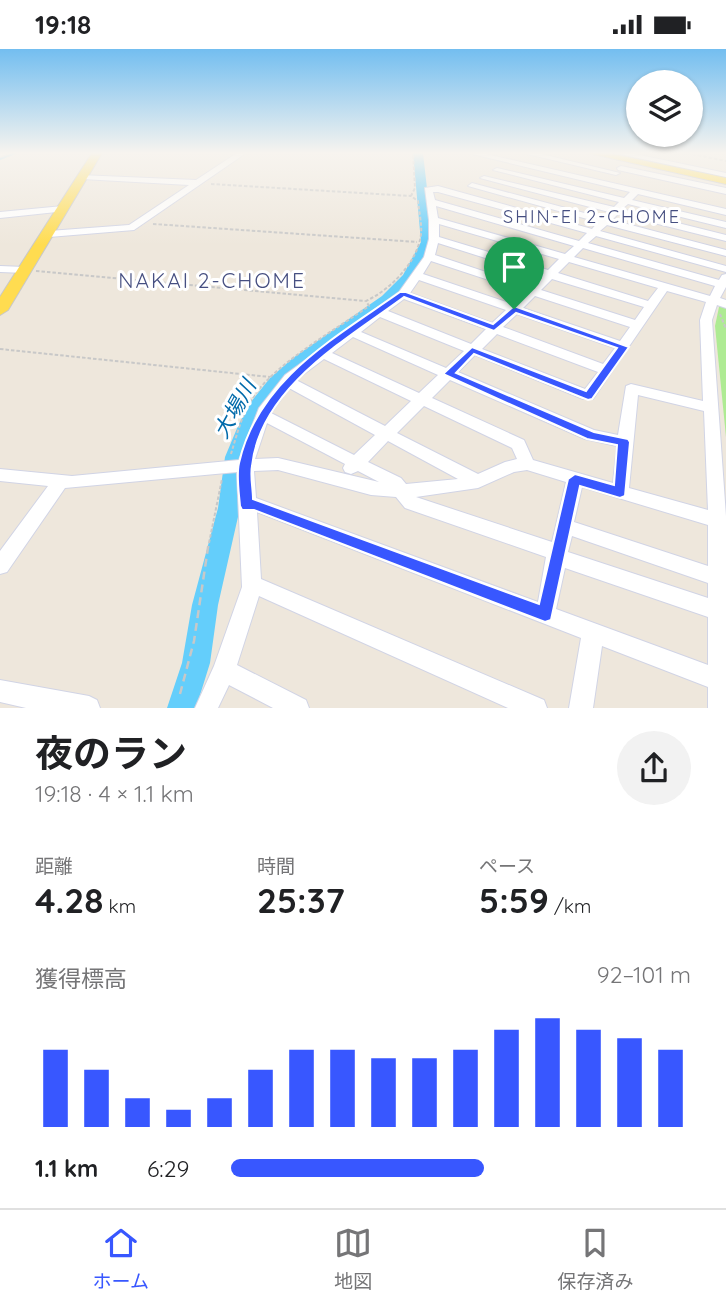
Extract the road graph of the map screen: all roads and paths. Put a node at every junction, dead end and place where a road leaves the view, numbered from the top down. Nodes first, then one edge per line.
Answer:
1 (78, 184) edge
2 (198, 184) edge
3 (211, 184) edge
4 (415, 184) edge
5 (475, 184) edge
6 (510, 184) joint
7 (553, 184) edge
8 (604, 184) edge
9 (721, 184) edge
10 (472, 186) junction
11 (636, 191) junction
12 (496, 193) junction
13 (457, 195) junction
14 (411, 196) junction
15 (625, 201) junction
16 (430, 202) junction
17 (482, 202) junction
18 (705, 207) junction
19 (64, 209) junction
20 (615, 211) junction
21 (467, 212) junction
22 (726, 212) edge
23 (0, 215) edge
24 (433, 219) junction
25 (142, 221) junction
26 (604, 221) junction
27 (450, 223) junction
28 (726, 226) edge
29 (592, 232) junction
30 (49, 234) junction
31 (433, 239) junction
32 (726, 239) edge
33 (418, 243) junction
34 (580, 244) junction
35 (726, 253) edge
36 (429, 257) junction
37 (567, 257) junction
38 (0, 269) edge
39 (25, 270) junction
40 (550, 274) junction
41 (416, 275) junction
42 (665, 286) junction
43 (722, 290) edge
44 (533, 291) junction
45 (403, 294) junction
46 (366, 301) junction
47 (652, 306) junction
48 (514, 309) junction
49 (0, 310) edge
50 (379, 312) junction
51 (639, 326) junction
52 (494, 328) junction
53 (726, 329) edge
54 (351, 332) junction
55 (624, 347) junction
56 (0, 349) edge
57 (472, 350) junction
58 (321, 353) junction
59 (606, 370) junction
60 (449, 374) junction
61 (270, 377) junction
62 (288, 382) junction
63 (421, 400) junction
64 (711, 408) junction
65 (263, 415) junction
66 (388, 433) junction
67 (720, 439) edge
68 (623, 442) junction
69 (355, 464) junction
70 (527, 464) junction
71 (234, 466) junction
72 (0, 475) edge
73 (340, 479) junction
74 (575, 479) junction
75 (60, 482) junction
76 (478, 482) junction
77 (403, 491) junction
78 (620, 492) junction
79 (247, 506) junction
80 (722, 522) edge
81 (566, 527) junction
82 (558, 557) junction
83 (0, 566) edge
84 (719, 578) junction
85 (252, 587) junction
86 (720, 612) junction
87 (545, 614) junction
88 (593, 633) junction
89 (223, 670) junction
90 (723, 682) edge
91 (0, 691) edge
92 (180, 694) dead end
93 (89, 708) edge
94 (206, 708) edge
95 (298, 708) edge
96 (536, 708) edge
97 (582, 708) edge
98 (720, 708) edge

1 - 19 main road
2 - 25 street
3 - 14 path
4 - 14 path
5 - 10 street
6 - 12 street
6 - 20 street
7 - 15 street
8 - 11 street
9 - 18 street
10 - 12 street
10 - 13 street
11 - 15 street
11 - 18 street
12 - 17 street
12 - 26 street
13 - 16 street
13 - 17 street
14 - 33 path
15 - 20 street
15 - 28 street
16 - 21 street
16 - 24 street
17 - 21 street
17 - 29 street
18 - 22 street
19 - 23 street
19 - 30 main road
20 - 26 street
20 - 32 street
21 - 27 street
21 - 34 street
24 - 27 street
24 - 31 street
25 - 30 street
25 - 33 path
26 - 29 street
26 - 35 street
27 - 37 street
29 - 34 street
29 - 43 street
30 - 39 main road
31 - 36 street
31 - 40 street
33 - 46 path
34 - 37 street
34 - 43 street
36 - 41 street
36 - 44 street
37 - 40 street
37 - 42 street
38 - 39 street
39 - 46 path
39 - 49 main road
40 - 44 street
40 - 47 street
41 - 45 street
41 - 48 street
42 - 43 street
42 - 47 street
43 - 53 path
43 - 64 street
44 - 48 street
44 - 51 street
45 - 50 street
45 - 52 street
46 - 61 path
47 - 51 street
48 - 52 street
48 - 55 street
50 - 54 street
50 - 57 street
51 - 55 street
52 - 57 street
52 - 59 street
54 - 58 street
54 - 60 street
55 - 59 street
56 - 61 path
57 - 59 street
57 - 60 street
58 - 62 street
58 - 63 street
60 - 63 street
60 - 68 street
61 - 71 path
62 - 65 street
62 - 66 street
63 - 66 street
63 - 70 street
64 - 67 street
64 - 68 street
65 - 69 street
65 - 71 street
66 - 69 street
66 - 76 street
67 - 80 street
68 - 78 street
69 - 73 street
69 - 77 street
70 - 74 street
70 - 76 street
71 - 73 street
71 - 75 street
71 - 79 street
71 - 92 path
72 - 75 street
73 - 77 street
74 - 78 street
74 - 81 street
75 - 83 street
76 - 77 street
77 - 82 street
78 - 80 street
79 - 85 street
79 - 87 street
80 - 84 street
81 - 82 street
81 - 84 street
82 - 86 street
82 - 87 street
84 - 86 street
85 - 89 street
85 - 96 street
86 - 90 street
87 - 88 street
88 - 90 street
88 - 97 street
89 - 94 street
89 - 95 street
90 - 98 street
91 - 93 street

